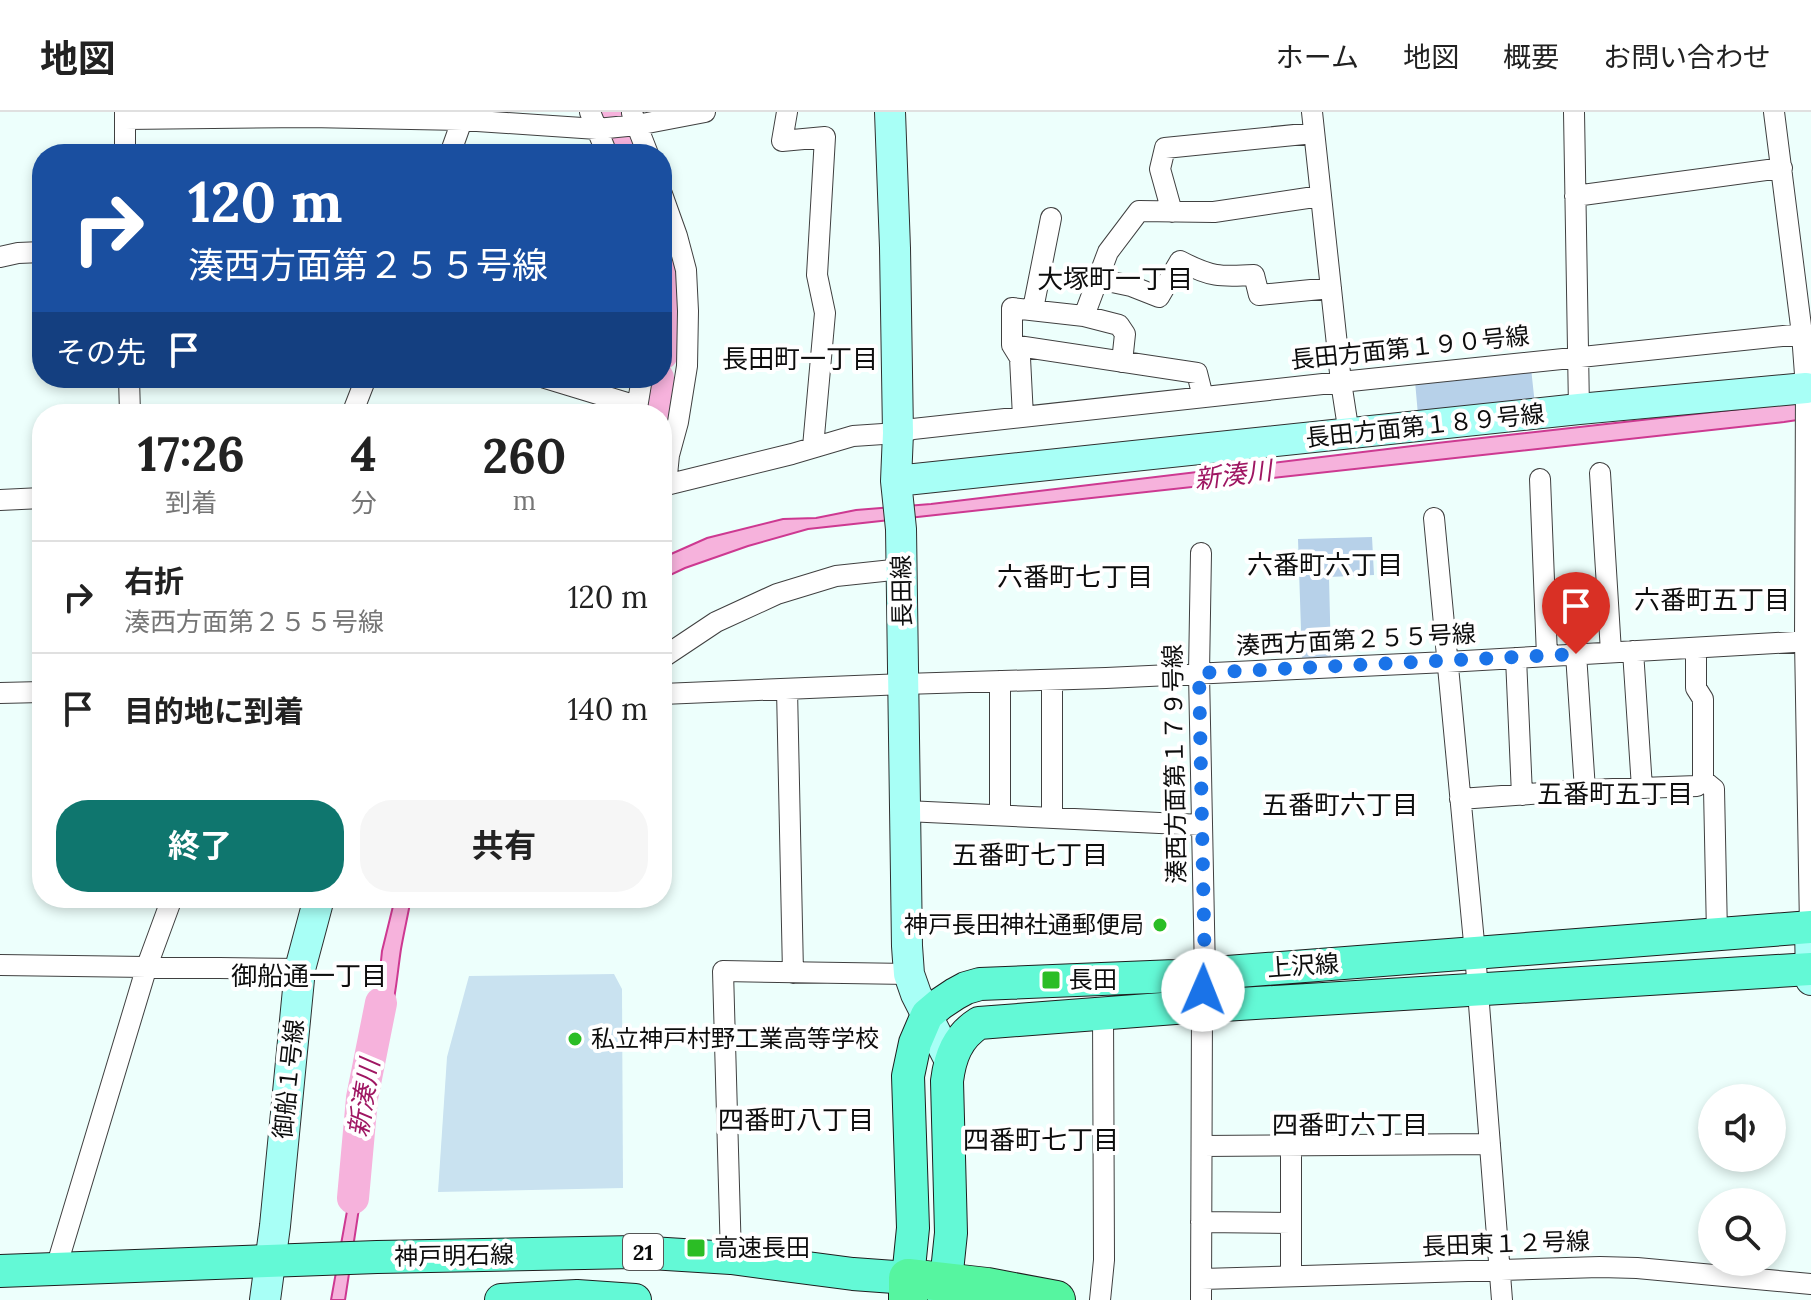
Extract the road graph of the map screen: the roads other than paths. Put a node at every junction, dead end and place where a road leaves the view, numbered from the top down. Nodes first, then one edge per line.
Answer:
1 (705, 112) edge
2 (787, 112) edge
3 (890, 112) edge
4 (1574, 112) edge
5 (1774, 112) edge
6 (126, 116) edge
7 (464, 116) edge
8 (635, 119) edge
9 (594, 121) edge
10 (1313, 122) edge
11 (125, 144) edge
12 (454, 144) edge
13 (603, 144) edge
14 (644, 144) edge
15 (1782, 168) junction
16 (1321, 196) junction
17 (1575, 196) junction
18 (1172, 212) junction
19 (1051, 218) dead end
20 (672, 222) edge
21 (32, 252) edge
22 (0, 257) edge
23 (1098, 279) junction
24 (1331, 288) junction
25 (1023, 309) junction
26 (1084, 316) junction
27 (1802, 334) junction
28 (1012, 345) junction
29 (1579, 357) junction
30 (1122, 362) junction
31 (1341, 382) junction
32 (577, 388) edge
33 (1808, 388) edge
34 (1203, 397) junction
35 (622, 404) edge
36 (1579, 409) junction
37 (1023, 417) junction
38 (898, 433) junction
39 (1349, 434) junction
40 (672, 444) edge
41 (813, 447) junction
42 (1600, 473) dead end
43 (1540, 479) dead end
44 (896, 481) junction
45 (672, 484) edge
46 (32, 498) edge
47 (0, 500) edge
48 (1434, 518) dead end
49 (1201, 553) dead end
50 (902, 569) junction
51 (1808, 641) edge
52 (1696, 648) junction
53 (672, 651) edge
54 (1633, 651) junction
55 (1611, 652) junction
56 (1576, 654) junction
57 (1547, 656) junction
58 (1516, 658) junction
59 (1447, 662) junction
60 (1199, 673) junction
61 (1052, 680) junction
62 (1000, 681) junction
63 (904, 684) junction
64 (787, 689) junction
65 (32, 692) edge
66 (0, 693) edge
67 (672, 694) edge
68 (1703, 780) junction
69 (1642, 788) junction
70 (1585, 790) junction
71 (1522, 795) junction
72 (1460, 799) junction
73 (906, 811) junction
74 (1000, 815) junction
75 (1052, 817) junction
76 (1202, 825) junction
77 (1810, 833) edge
78 (168, 908) edge
79 (316, 908) edge
80 (1810, 927) edge
81 (1717, 934) junction
82 (1475, 953) junction
83 (0, 965) edge
84 (147, 966) junction
85 (300, 969) junction
86 (793, 973) junction
87 (1810, 973) edge
88 (909, 974) junction
89 (1205, 974) junction
90 (1478, 991) junction
91 (1202, 1007) junction
92 (1103, 1013) junction
93 (927, 1015) junction
94 (950, 1061) junction
95 (1490, 1144) junction
96 (1291, 1145) junction
97 (1202, 1146) junction
98 (1201, 1222) junction
99 (1291, 1223) junction
100 (731, 1258) junction
101 (281, 1262) junction
102 (56, 1268) junction
103 (1499, 1270) junction
104 (0, 1271) edge
105 (1291, 1276) junction
106 (1202, 1279) junction
107 (1811, 1284) edge
108 (908, 1289) edge
109 (944, 1291) edge
110 (265, 1300) edge
111 (501, 1300) edge
112 (635, 1300) edge
113 (1056, 1300) edge
114 (1100, 1300) edge
115 (1201, 1300) edge
116 (1502, 1300) edge

1 - 8 street
2 - 41 street
3 - 38 street, 長田線
4 - 17 street
5 - 15 street
6 - 7 street
6 - 11 street
7 - 9 street
7 - 12 street
8 - 9 street
8 - 14 street
9 - 13 street
10 - 16 street
10 - 18 street
15 - 17 street
15 - 27 street
16 - 18 street
16 - 24 street
17 - 29 street
18 - 23 street
19 - 25 street
20 - 40 street
21 - 22 street
23 - 24 street
23 - 26 street
24 - 31 street
25 - 26 street
25 - 28 street
26 - 30 street
27 - 29 street, 長田方面第１９０号線
27 - 33 street
28 - 30 street
28 - 37 street
29 - 31 street, 長田方面第１９０号線
29 - 36 street
30 - 34 street
31 - 34 street, 長田方面第１９０号線
31 - 39 street
32 - 35 street
33 - 36 street, 長田方面第１８９号線
33 - 51 street
34 - 37 street, 長田方面第１９０号線
36 - 39 street, 長田方面第１８９号線
37 - 38 street, 長田方面第１９０号線
38 - 41 street
38 - 44 street, 長田線
39 - 44 street, 長田方面第１８９号線
41 - 45 street
42 - 55 street
43 - 57 street
44 - 50 street, 長田線
46 - 47 street
48 - 59 street
49 - 60 street, 湊西方面第１７９号線
50 - 53 street
50 - 63 street, 長田線
51 - 52 street, 湊西方面第２５５号線
51 - 77 street
52 - 54 street, 湊西方面第２５５号線
52 - 68 street
54 - 55 street, 湊西方面第２５５号線
54 - 69 street
55 - 56 street, 湊西方面第２５５号線
56 - 57 street, 湊西方面第２５５号線
56 - 70 street
57 - 58 street, 湊西方面第２５５号線
58 - 59 street, 湊西方面第２５５号線
58 - 71 street
59 - 60 street, 湊西方面第２５５号線
59 - 72 street
60 - 61 street, 湊西方面第２５５号線
60 - 76 street, 湊西方面第１７９号線
61 - 62 street, 湊西方面第２５５号線
61 - 75 street
62 - 63 street, 湊西方面第２５５号線
62 - 74 street
63 - 64 street, 湊西方面第２５５号線
63 - 73 street, 長田線
64 - 67 street, 湊西方面第２５５号線
64 - 86 street
65 - 66 street
68 - 69 street
68 - 81 street
69 - 70 street
70 - 71 street
71 - 72 street
72 - 82 street
73 - 74 street
73 - 88 street, 長田線
74 - 75 street
75 - 76 street
76 - 89 street, 湊西方面第１７９号線
77 - 80 street
78 - 84 street
79 - 85 street, 御船１号線
80 - 81 main road, 上沢線
80 - 87 street
81 - 82 main road, 上沢線
82 - 89 main road, 上沢線
82 - 90 street
83 - 84 street
84 - 85 street
84 - 102 street
85 - 101 street, 御船１号線
86 - 88 street
86 - 100 street
87 - 90 main road, 上沢線
88 - 93 street, 長田線
89 - 91 street, 湊西方面第１７９号線
89 - 93 main road, 上沢線
90 - 91 main road, 上沢線
90 - 95 street
91 - 92 main road, 上沢線
91 - 97 street, 湊西方面第１７９号線
92 - 94 main road, 上沢線
92 - 114 street
93 - 94 street, 長田線
93 - 108 main road
94 - 109 main road, 上沢線
95 - 96 street
95 - 103 street
96 - 97 street
96 - 99 street
97 - 98 street, 湊西方面第１７９号線
98 - 99 street
98 - 106 street, 湊西方面第１７９号線
99 - 105 street
100 - 101 main road, 神戸明石線 / 21
100 - 108 main road, 神戸明石線 / 21
101 - 102 main road, 神戸明石線 / 21
101 - 110 street, 御船１号線
102 - 104 main road, 神戸明石線 / 21
103 - 105 street, 長田東１２号線
103 - 107 street, 長田東１２号線
103 - 116 street
105 - 106 street, 長田東１２号線
106 - 115 street, 湊西方面第１７９号線
108 - 109 highway
109 - 113 highway
111 - 112 main road, 神戸明石線 / 21

